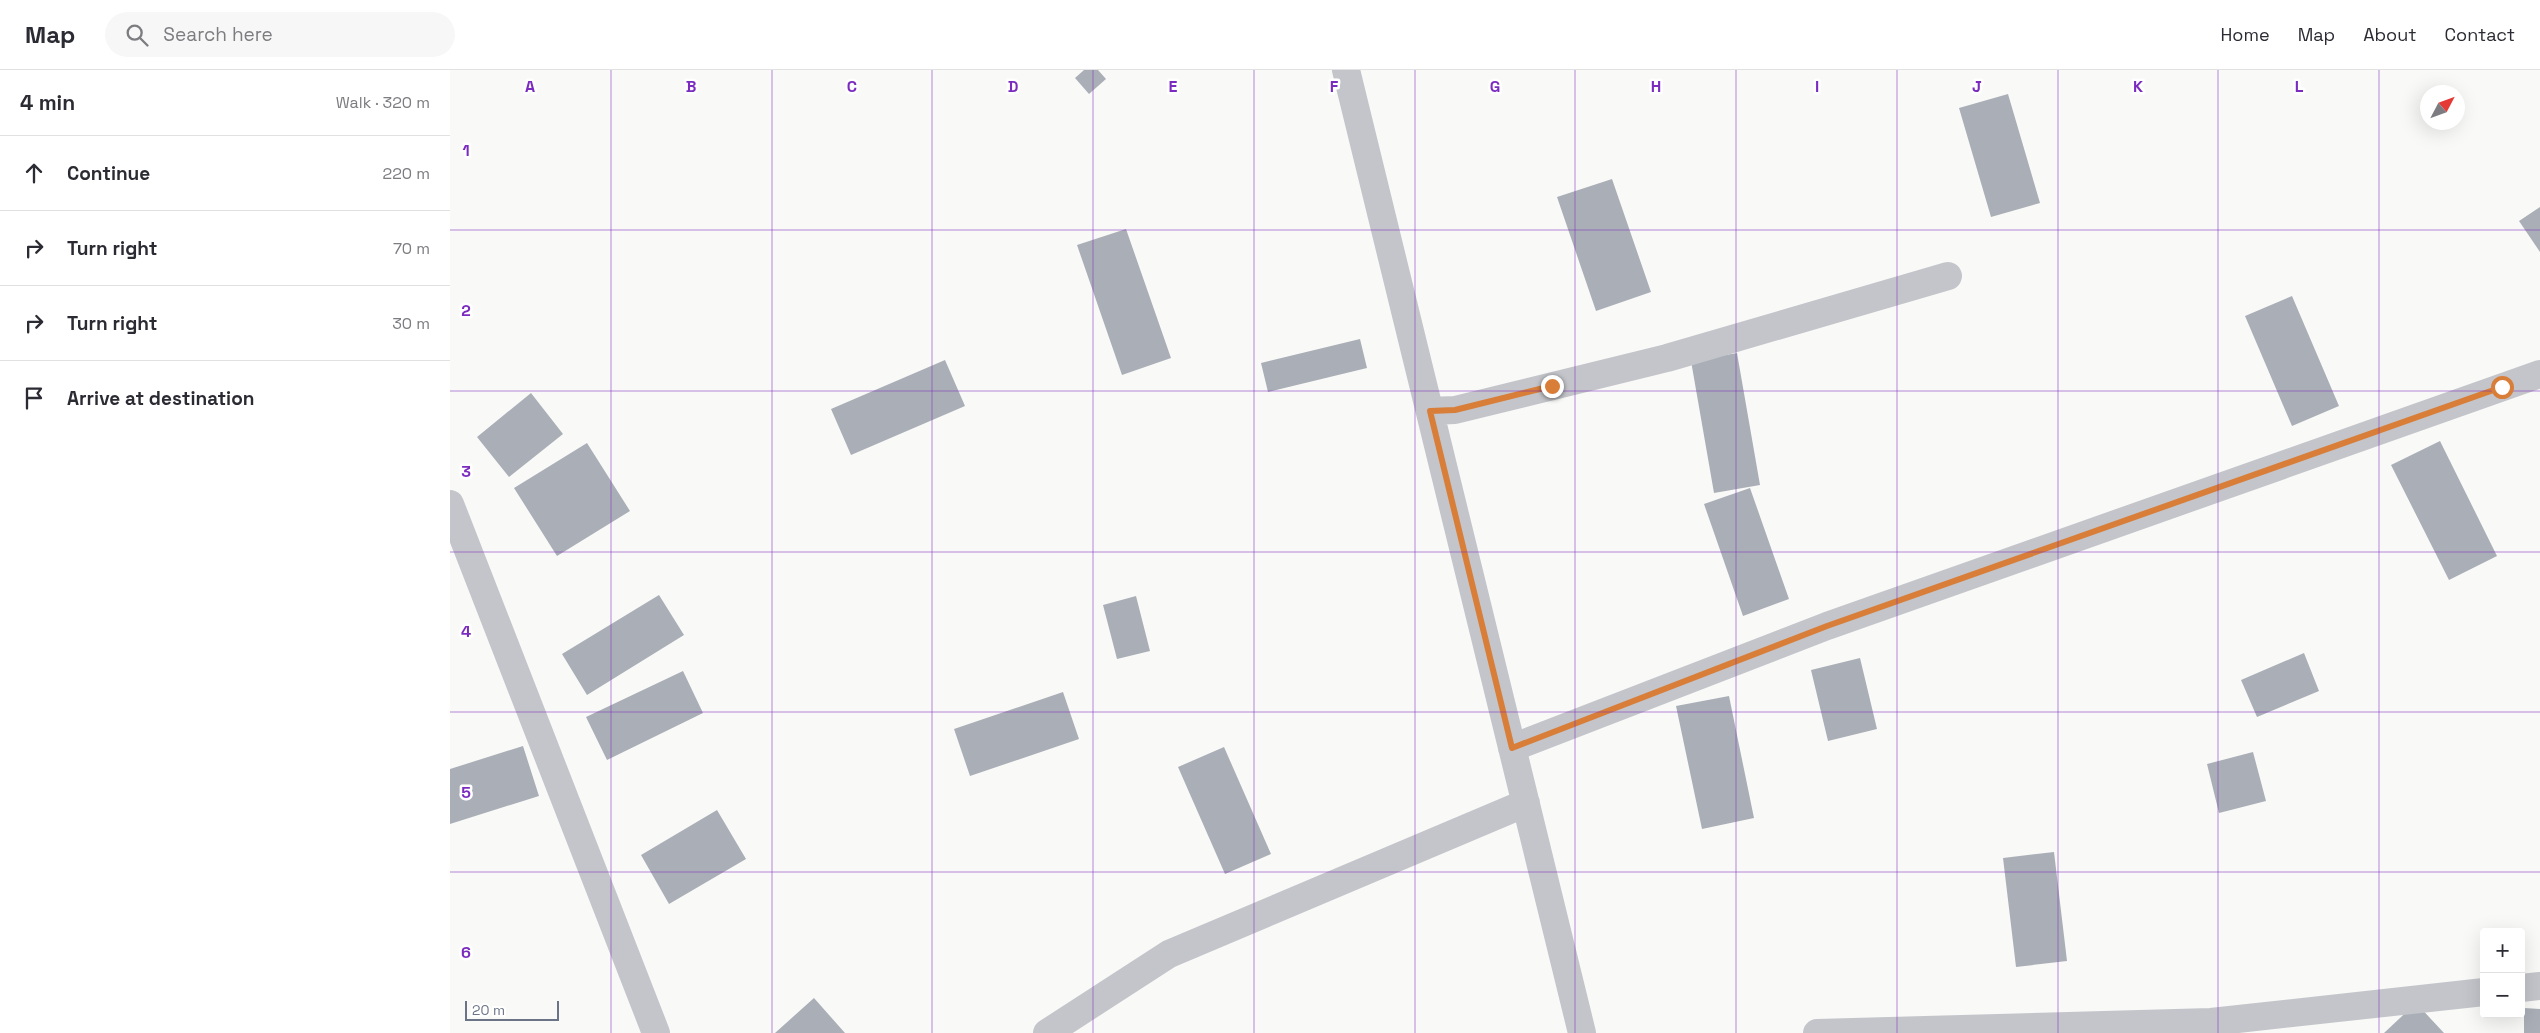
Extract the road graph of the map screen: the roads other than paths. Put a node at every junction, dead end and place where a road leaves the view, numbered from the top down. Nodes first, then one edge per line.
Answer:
1 (1346, 70) edge
2 (1948, 276) dead end
3 (2540, 374) edge
4 (1430, 411) junction
5 (450, 504) edge
6 (1512, 748) junction
7 (1526, 803) junction
8 (2540, 986) edge
9 (2525, 988) edge
10 (2480, 993) edge
11 (2215, 1028) edge
12 (656, 1033) edge
13 (1046, 1033) edge
14 (1582, 1033) edge
15 (1816, 1033) edge

1 - 4 street
2 - 4 street
3 - 6 street
4 - 6 street
5 - 12 street
6 - 7 street
7 - 13 street
7 - 14 street
8 - 9 street
10 - 11 street
11 - 15 street

